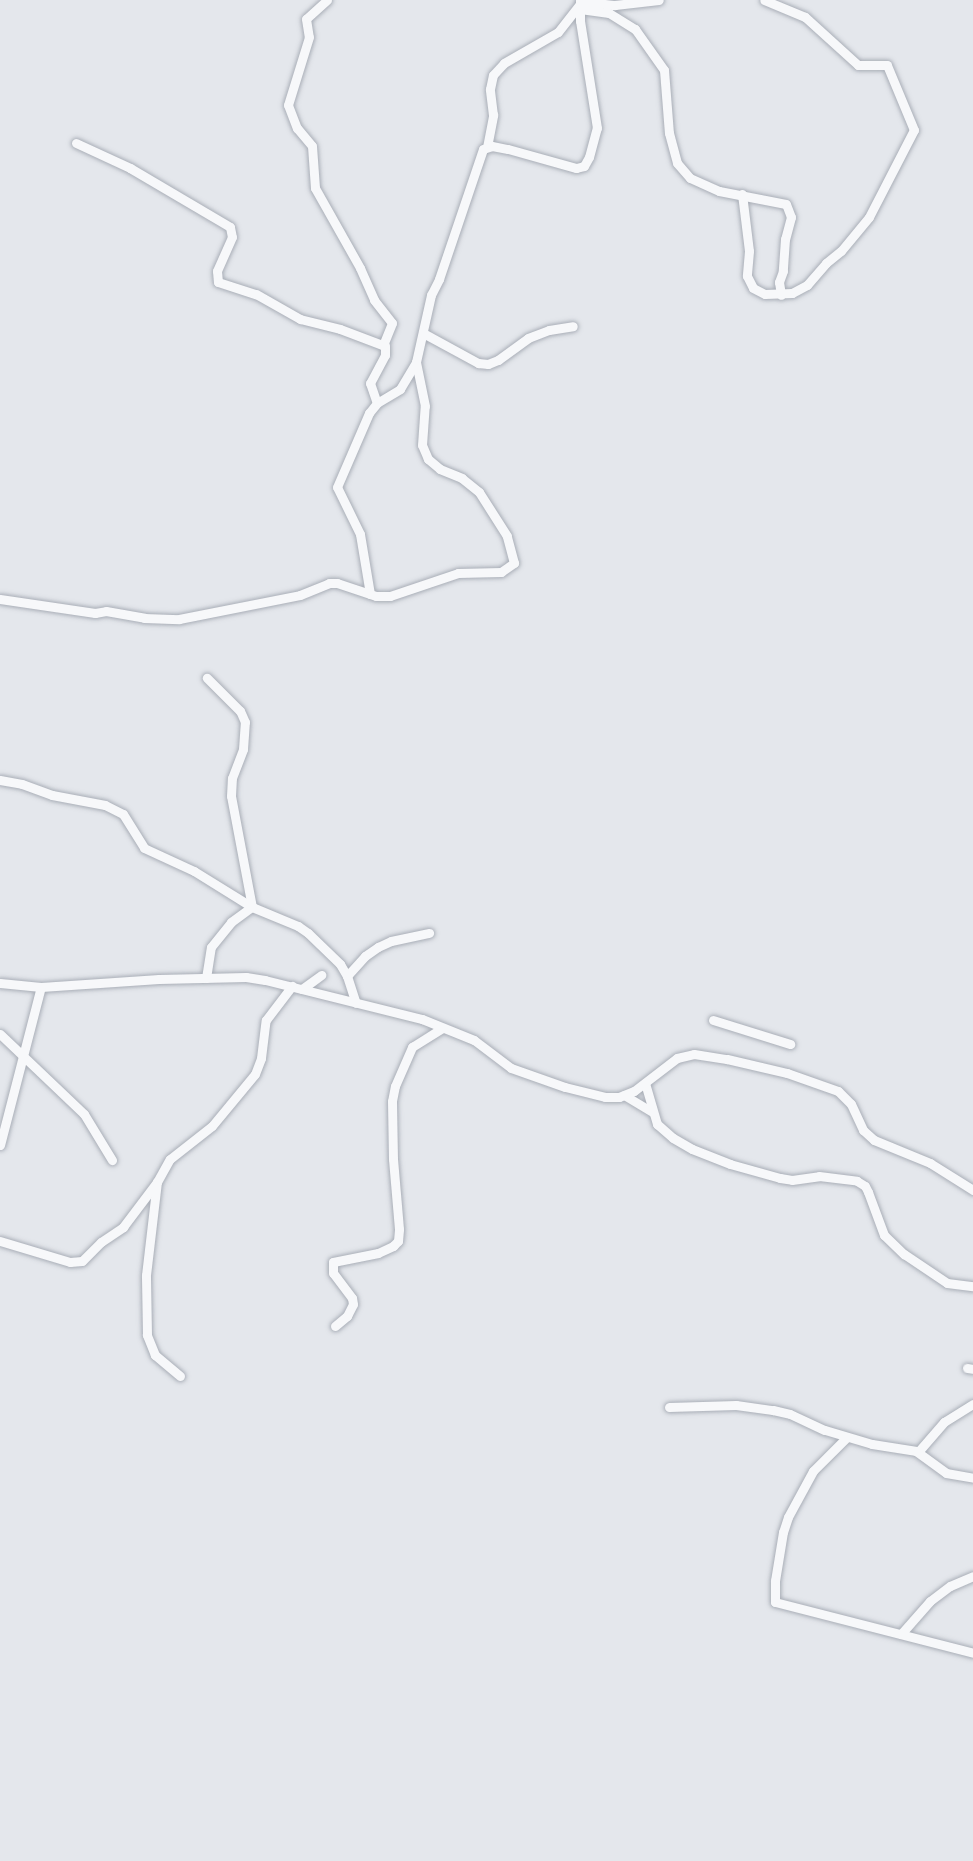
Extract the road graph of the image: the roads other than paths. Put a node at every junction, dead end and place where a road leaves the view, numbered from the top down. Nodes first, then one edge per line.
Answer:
1 (327, 0) edge
2 (658, 0) edge
3 (764, 0) edge
4 (580, 3) edge
5 (76, 143) dead end
6 (487, 147) junction
7 (742, 195) junction
8 (782, 295) junction
9 (573, 326) dead end
10 (423, 333) junction
11 (383, 345) junction
12 (416, 362) junction
13 (377, 403) junction
14 (370, 594) junction
15 (0, 599) edge
16 (207, 678) dead end
17 (0, 780) edge
18 (252, 907) junction
19 (429, 933) dead end
20 (321, 975) dead end
21 (347, 976) junction
22 (206, 978) junction
23 (0, 983) edge
24 (292, 986) junction
25 (41, 987) junction
26 (302, 989) junction
27 (356, 1003) junction
28 (713, 1020) dead end
29 (443, 1028) junction
30 (0, 1034) edge
31 (790, 1044) dead end
32 (22, 1053) junction
33 (645, 1083) junction
34 (624, 1095) junction
35 (652, 1112) junction
36 (10, 1113) junction
37 (0, 1118) edge
38 (0, 1144) edge
39 (112, 1160) dead end
40 (157, 1182) junction
41 (973, 1190) edge
42 (0, 1241) edge
43 (973, 1286) edge
44 (335, 1326) dead end
45 (180, 1376) dead end
46 (973, 1404) edge
47 (669, 1407) dead end
48 (847, 1437) junction
49 (918, 1452) junction
50 (973, 1478) edge
51 (973, 1576) edge
52 (901, 1634) junction
53 (973, 1653) edge

1 - 11 street
2 - 4 street
3 - 8 street
4 - 6 street
4 - 6 street
4 - 7 street
5 - 11 street
6 - 10 street
7 - 8 street
7 - 8 street
9 - 10 street
10 - 12 street
11 - 13 street
12 - 13 street
12 - 14 street
13 - 14 street
14 - 15 street
16 - 18 street
17 - 18 street
18 - 21 street
18 - 22 street
19 - 21 street
20 - 26 street
21 - 27 street
22 - 24 street
22 - 25 street
23 - 25 street
24 - 26 street
24 - 40 street
25 - 32 street
26 - 27 street
27 - 29 street
28 - 31 street
29 - 34 street
29 - 44 street
30 - 32 street
32 - 36 street
32 - 39 street
33 - 34 street
33 - 35 street
33 - 41 street
34 - 35 street
35 - 43 street
36 - 37 street
36 - 38 street
40 - 42 street
40 - 45 street
46 - 49 street
47 - 48 street
48 - 49 street
48 - 52 street
49 - 50 street
51 - 52 street
52 - 53 street

